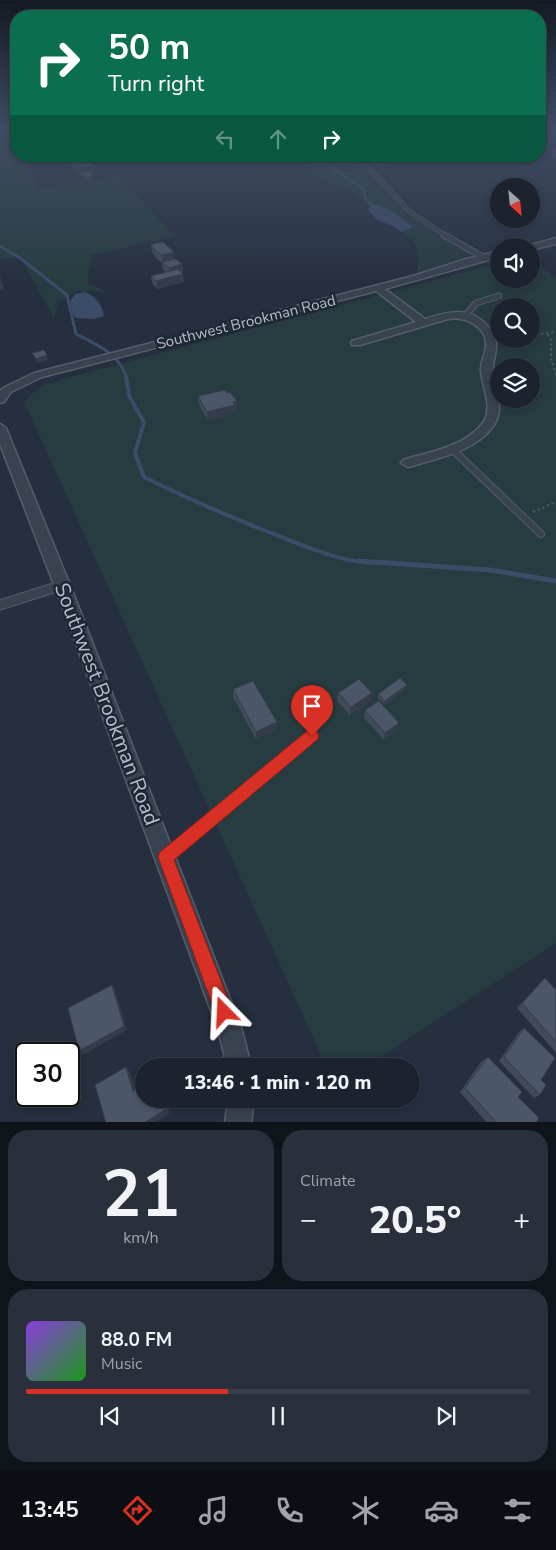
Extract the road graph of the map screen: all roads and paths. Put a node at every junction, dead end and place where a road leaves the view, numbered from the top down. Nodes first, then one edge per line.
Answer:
1 (380, 180) edge
2 (556, 241) edge
3 (540, 245) edge
4 (490, 256) edge
5 (483, 258) junction
6 (378, 288) junction
7 (500, 296) dead end
8 (466, 315) junction
9 (424, 323) junction
10 (556, 332) edge
11 (540, 334) edge
12 (548, 334) junction
13 (356, 342) dead end
14 (556, 375) edge
15 (0, 399) edge
16 (0, 428) edge
17 (451, 448) junction
18 (408, 463) dead end
19 (556, 502) edge
20 (523, 517) junction
21 (541, 534) dead end
22 (63, 585) junction
23 (0, 605) edge
24 (312, 736) dead end
25 (166, 857) junction
26 (237, 1058) edge
27 (239, 1108) edge
28 (238, 1122) edge

1 - 5 lane
2 - 3 street
4 - 5 street, Southwest Brookman Road
5 - 6 street, Southwest Brookman Road
6 - 9 street
6 - 15 street, Southwest Brookman Road
7 - 8 lane
8 - 9 street
8 - 17 street
9 - 13 street
10 - 12 path
11 - 12 path
12 - 14 path
16 - 22 street, Southwest Brookman Road
17 - 18 street
17 - 20 lane
19 - 20 path
20 - 21 lane
22 - 23 lane
22 - 25 street, Southwest Brookman Road
24 - 25 lane
25 - 26 street, Southwest Brookman Road
27 - 28 street

